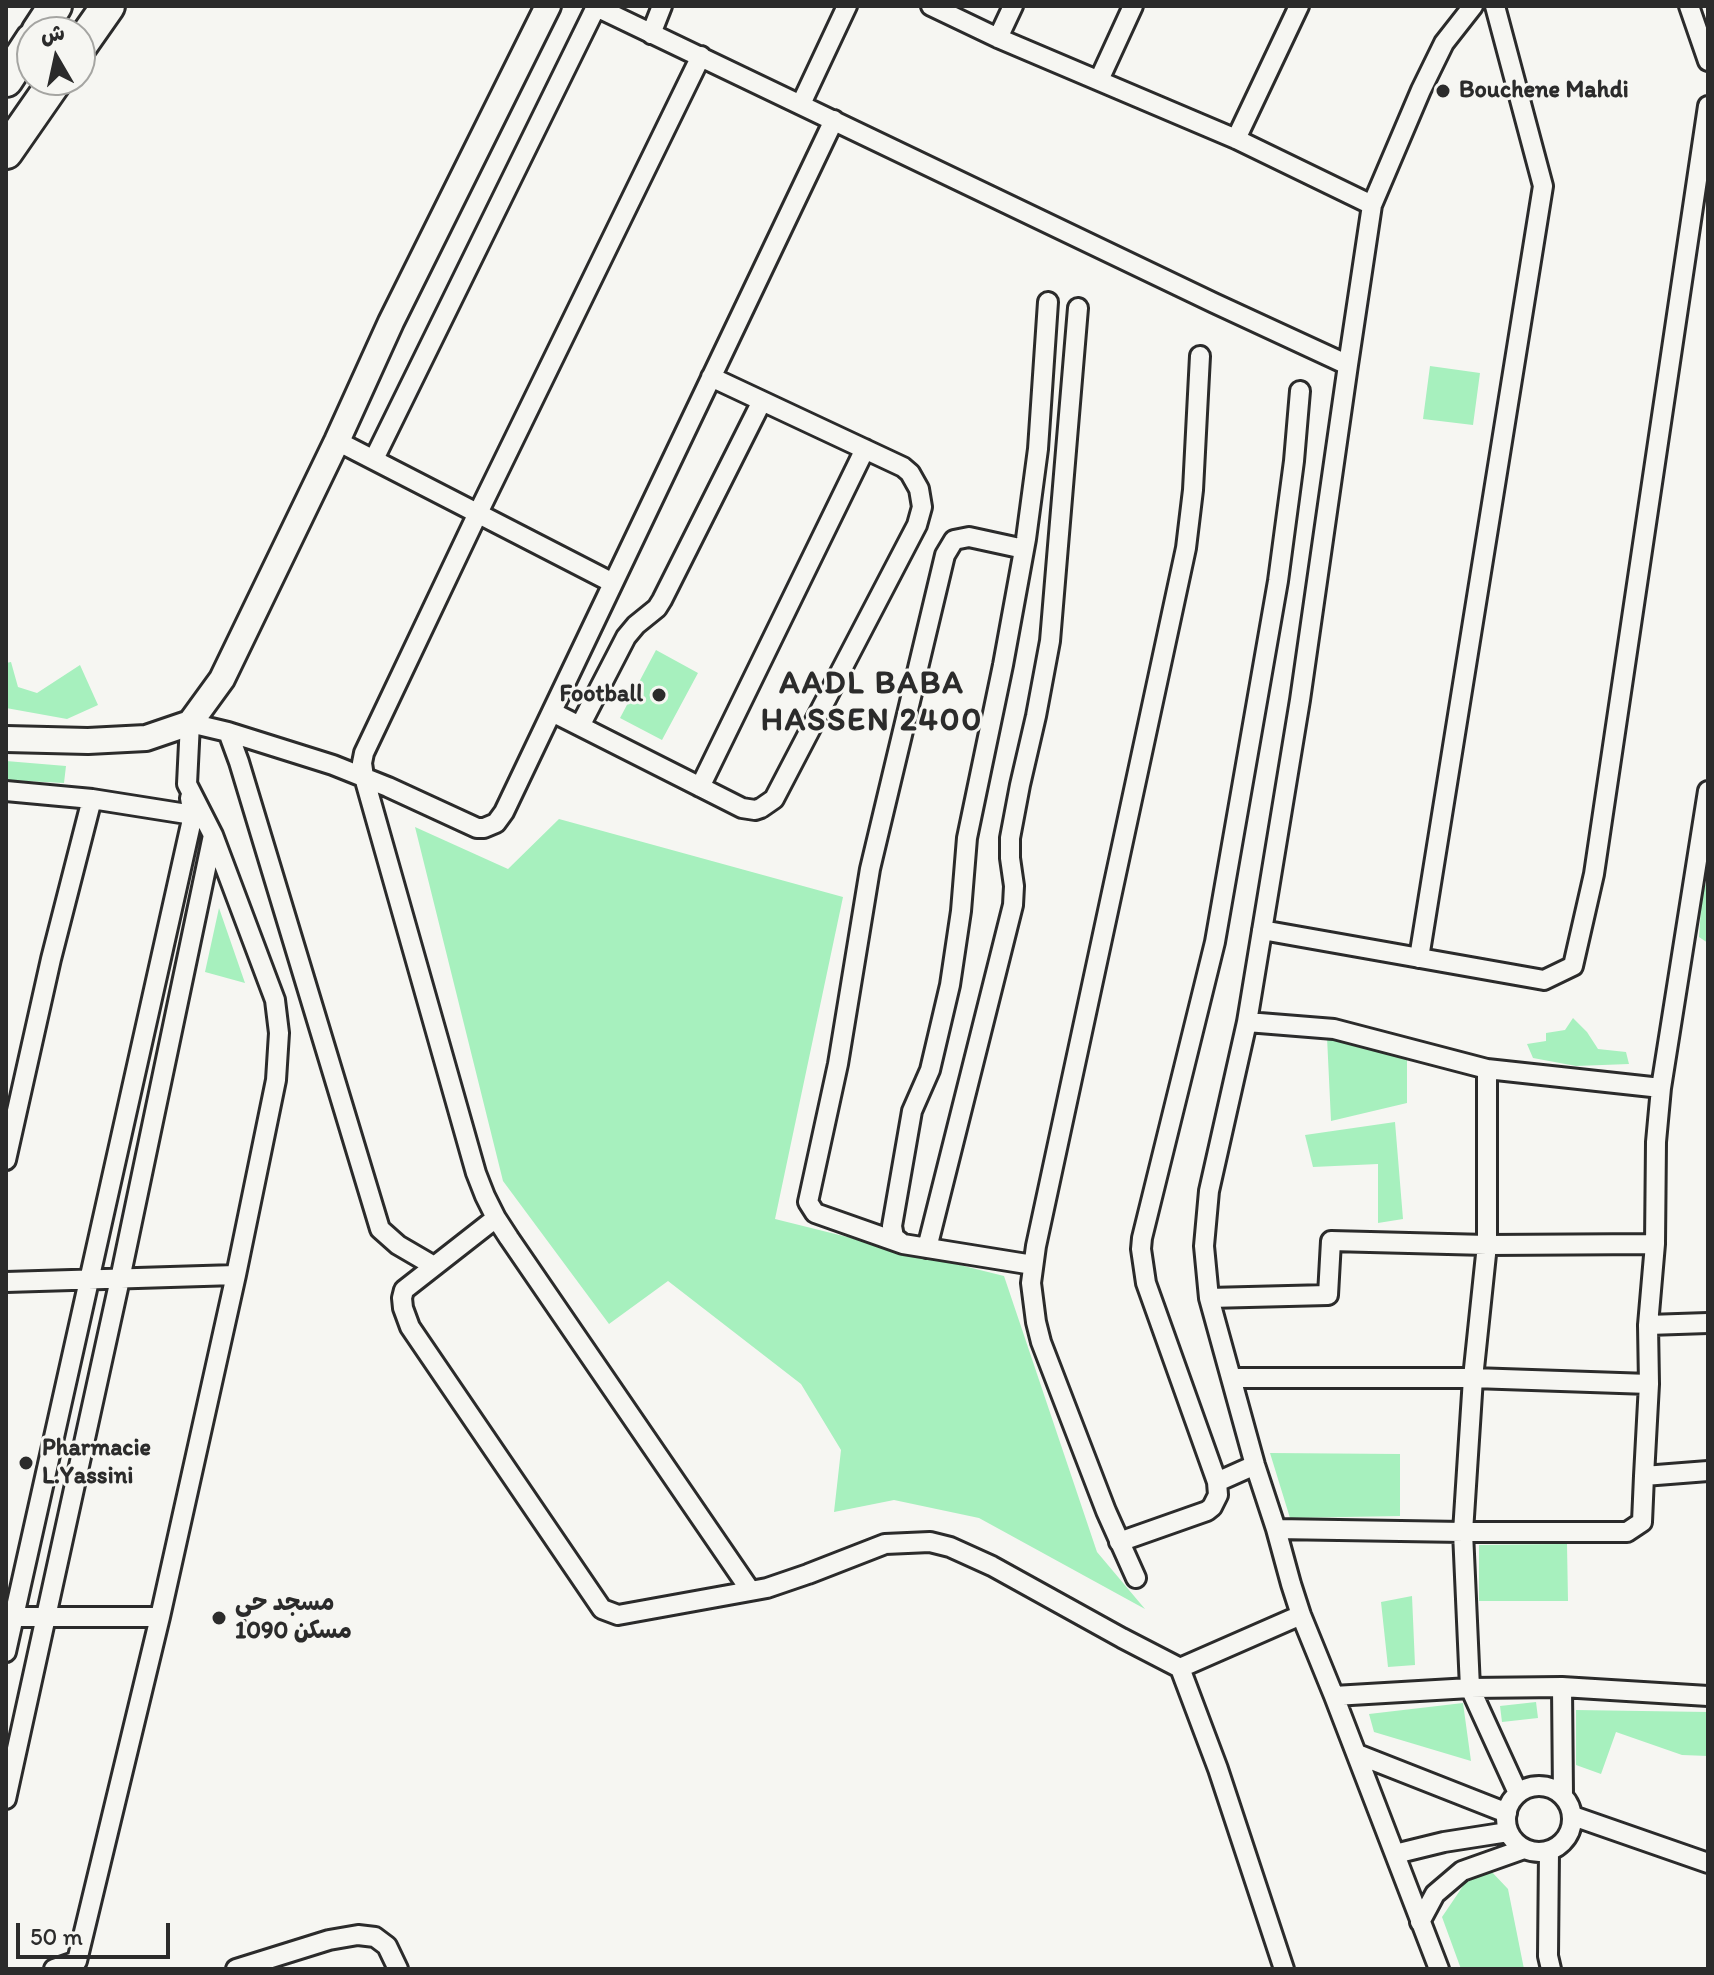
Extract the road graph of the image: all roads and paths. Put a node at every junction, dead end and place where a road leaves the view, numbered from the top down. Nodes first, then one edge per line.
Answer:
1 (108, 6) edge
2 (548, 6) edge
3 (595, 6) edge
4 (662, 6) edge
5 (847, 6) edge
6 (931, 6) edge
7 (1013, 6) edge
8 (1133, 6) edge
9 (1299, 6) edge
10 (1473, 6) edge
11 (1495, 6) edge
12 (1689, 6) edge
13 (96, 23) edge
14 (651, 34) junction
15 (998, 38) junction
16 (701, 56) junction
17 (1708, 61) edge
18 (1099, 80) junction
19 (45, 96) edge
20 (801, 104) junction
21 (1708, 106) edge
22 (834, 120) junction
23 (1236, 139) junction
24 (6, 152) edge
25 (1372, 205) junction
26 (1048, 302) dead end
27 (1078, 308) dead end
28 (1200, 356) dead end
29 (1348, 365) junction
30 (711, 377) junction
31 (1300, 391) dead end
32 (762, 401) junction
33 (337, 441) junction
34 (865, 449) junction
35 (374, 459) junction
36 (478, 513) junction
37 (1024, 549) junction
38 (613, 583) junction
39 (552, 712) junction
40 (190, 723) junction
41 (580, 726) junction
42 (228, 732) junction
43 (6, 739) edge
44 (364, 777) junction
45 (187, 784) junction
46 (700, 787) junction
47 (6, 791) edge
48 (1708, 791) edge
49 (92, 799) junction
50 (193, 815) junction
51 (213, 835) junction
52 (1262, 930) junction
53 (1419, 958) junction
54 (1247, 1022) junction
55 (1487, 1069) junction
56 (1661, 1088) junction
57 (6, 1160) edge
58 (496, 1218) junction
59 (903, 1244) junction
60 (1655, 1244) junction
61 (1487, 1245) junction
62 (927, 1248) junction
63 (1033, 1265) junction
64 (434, 1266) junction
65 (236, 1275) junction
66 (120, 1279) junction
67 (91, 1280) junction
68 (6, 1282) edge
69 (1209, 1298) junction
70 (1708, 1323) edge
71 (1648, 1325) junction
72 (1232, 1378) junction
73 (1473, 1378) junction
74 (1649, 1384) junction
75 (1255, 1465) junction
76 (1708, 1471) edge
77 (1644, 1476) junction
78 (1217, 1482) junction
79 (1276, 1529) junction
80 (1463, 1532) junction
81 (1119, 1542) junction
82 (1136, 1578) dead end
83 (750, 1590) junction
84 (1301, 1615) junction
85 (10, 1616) edge
86 (45, 1616) junction
87 (160, 1617) junction
88 (6, 1652) edge
89 (1180, 1668) junction
90 (1562, 1687) junction
91 (1470, 1688) junction
92 (1334, 1696) junction
93 (1708, 1696) edge
94 (1357, 1754) junction
95 (1518, 1793) junction
96 (1563, 1795) junction
97 (6, 1799) edge
98 (1507, 1813) junction
99 (1573, 1816) junction
100 (1508, 1832) junction
101 (1524, 1849) junction
102 (1549, 1851) junction
103 (1395, 1854) junction
104 (1708, 1863) edge
105 (1420, 1922) junction
106 (54, 1969) edge
107 (236, 1969) edge
108 (398, 1969) edge
109 (1284, 1969) edge
110 (1439, 1969) edge
111 (1551, 1969) edge

1 - 13 highway
2 - 33 street
3 - 14 street
3 - 35 street
4 - 14 street
5 - 20 street
6 - 15 street
7 - 15 street
8 - 18 street
9 - 23 street
10 - 25 street
11 - 53 street
12 - 17 street
14 - 16 street
15 - 18 street
16 - 20 street
16 - 36 street
18 - 23 street
19 - 24 highway
20 - 22 street
21 - 53 street
22 - 29 street
22 - 30 street
23 - 25 street
25 - 29 street
26 - 37 street
27 - 62 street
28 - 63 street
29 - 52 street
30 - 32 street
30 - 38 street
31 - 78 street
32 - 34 street
32 - 41 street
33 - 35 street
33 - 40 street
34 - 46 street
34 - 46 street
35 - 36 street
36 - 38 street
36 - 44 street
37 - 59 street
37 - 59 street
38 - 39 street
39 - 41 street
39 - 44 street
40 - 42 street
40 - 43 street
40 - 45 street
41 - 46 street
42 - 44 street
42 - 64 street
44 - 58 street
45 - 50 street
45 - 51 street
47 - 49 street
48 - 56 street
49 - 50 street
49 - 57 street
50 - 67 street
51 - 65 street
51 - 66 street
52 - 53 street
52 - 54 street
54 - 55 street
54 - 69 street
55 - 56 street
55 - 61 street
56 - 60 street
58 - 64 street
58 - 83 street
59 - 62 street
60 - 61 street
60 - 71 street
61 - 69 street
61 - 73 street
62 - 63 street
63 - 81 street
64 - 83 street
65 - 66 street
65 - 87 street
66 - 67 street
66 - 86 street
67 - 68 street
67 - 85 street
69 - 72 street
70 - 71 street
71 - 74 street
72 - 73 street
72 - 75 street
73 - 74 street
73 - 80 street
74 - 77 street
75 - 78 street
75 - 79 street
76 - 77 street
77 - 80 street
78 - 81 street
79 - 80 street
79 - 84 street
80 - 91 street
81 - 82 street
83 - 89 street
84 - 89 street
84 - 92 street
85 - 86 street
85 - 88 street
86 - 87 street
86 - 97 street
87 - 106 street
89 - 109 street
90 - 91 street
90 - 93 street
90 - 96 street
91 - 92 street
91 - 95 street
92 - 94 street
94 - 98 street
94 - 103 street
95 - 96 street
95 - 98 street
96 - 99 street
98 - 100 street
99 - 102 street
99 - 104 street
100 - 101 street
100 - 103 street
101 - 102 street
101 - 105 street
102 - 111 street
103 - 105 street
105 - 110 street
107 - 108 street

